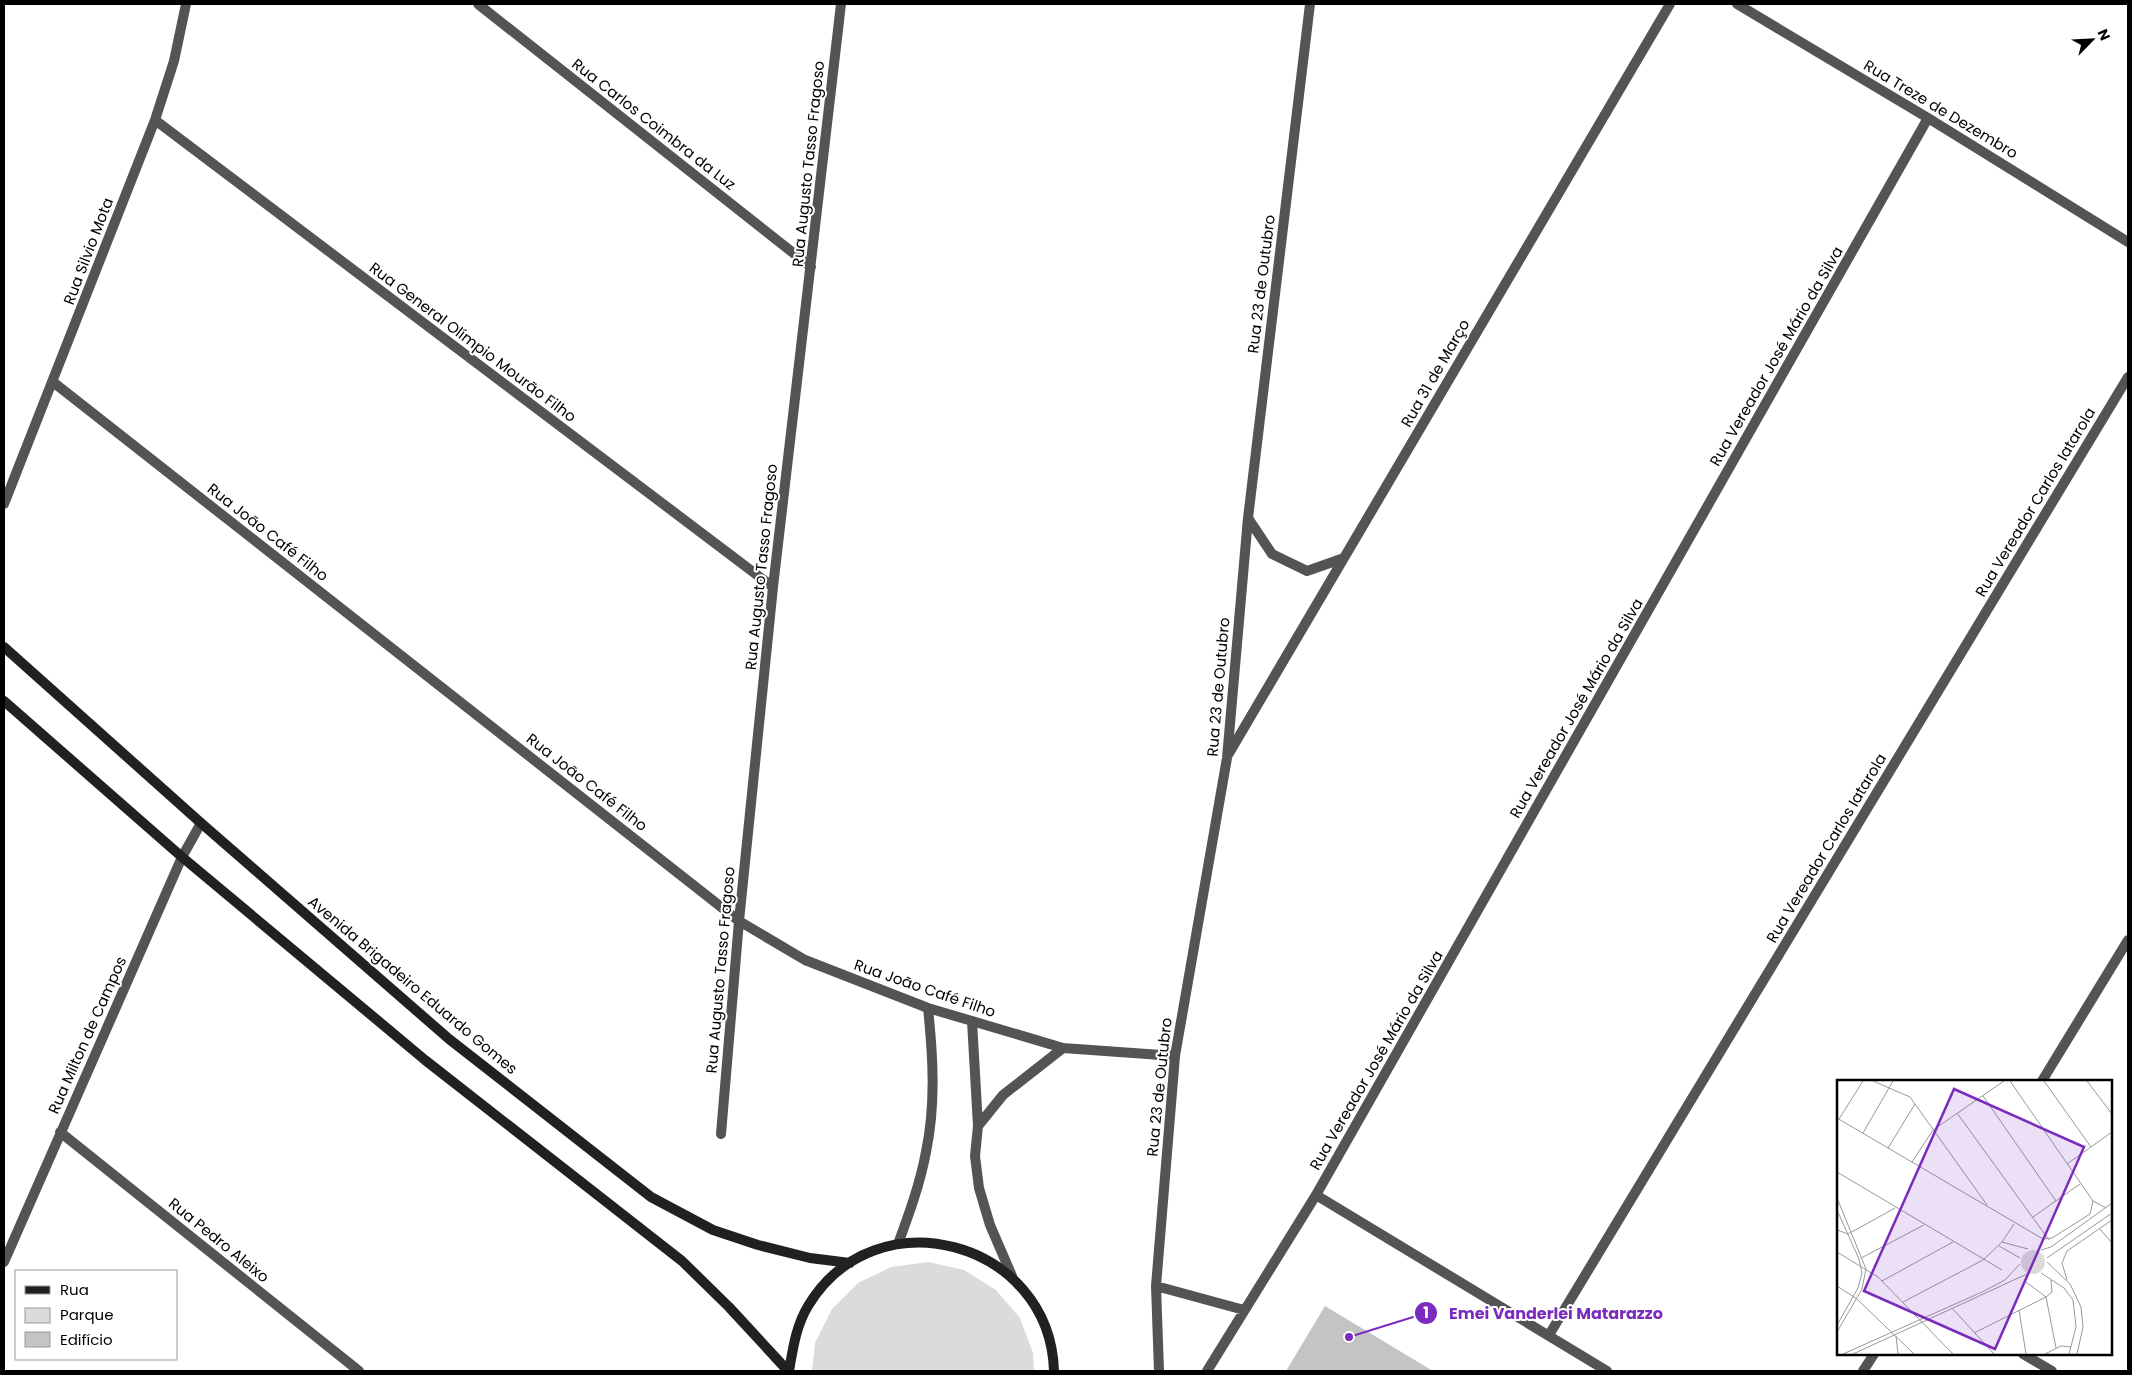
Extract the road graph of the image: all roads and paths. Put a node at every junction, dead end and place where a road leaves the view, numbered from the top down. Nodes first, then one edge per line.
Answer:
1 (186, 4) edge
2 (478, 4) edge
3 (841, 4) edge
4 (1310, 4) edge
5 (1670, 4) edge
6 (1738, 4) edge
7 (1928, 118) junction
8 (154, 120) junction
9 (2128, 242) edge
10 (811, 267) junction
11 (2128, 377) edge
12 (53, 382) junction
13 (4, 504) edge
14 (1248, 518) junction
15 (1344, 558) junction
16 (773, 587) junction
17 (4, 647) edge
18 (4, 701) edge
19 (1227, 758) junction
20 (201, 823) junction
21 (182, 856) junction
22 (739, 921) junction
23 (2128, 940) edge
24 (928, 1008) junction
25 (972, 1021) junction
26 (1063, 1048) junction
27 (1174, 1056) junction
28 (2043, 1080) edge
29 (978, 1126) junction
30 (60, 1132) junction
31 (721, 1134) dead end
32 (1316, 1195) junction
33 (898, 1244) junction
34 (4, 1262) edge
35 (850, 1263) junction
36 (1012, 1276) junction
37 (1156, 1286) junction
38 (1244, 1310) junction
39 (1549, 1336) junction
40 (1873, 1355) edge
41 (2025, 1355) edge
42 (359, 1371) edge
43 (789, 1371) edge
44 (1054, 1371) edge
45 (1159, 1371) edge
46 (1207, 1371) edge
47 (1607, 1371) edge
48 (1863, 1371) edge
49 (2052, 1371) edge

1 - 8 street, Rua Silvio Mota
2 - 10 street, Rua Carlos Coimbra da Luz
3 - 10 street, Rua Augusto Tasso Fragoso
4 - 14 street, Rua 23 de Outubro
5 - 15 street, Rua 31 de Março
6 - 7 street, Rua Treze de Dezembro
7 - 9 street, Rua Treze de Dezembro
7 - 32 street, Rua Vereador José Mário da Silva
8 - 12 street, Rua Silvio Mota
8 - 16 street, Rua General Olímpio Mourão Filho
10 - 16 street, Rua Augusto Tasso Fragoso
11 - 39 street, Rua Vereador Carlos Iatarola
12 - 13 street, Rua Silvio Mota
12 - 22 street, Rua João Café Filho
14 - 15 street
14 - 19 street, Rua 23 de Outubro
15 - 19 street, Rua 31 de Março
16 - 22 street, Rua Augusto Tasso Fragoso
17 - 20 main road, Avenida Brigadeiro Eduardo Gomes
18 - 21 main road
19 - 27 street, Rua 23 de Outubro
20 - 21 street, Rua Milton de Campos
20 - 35 main road, Avenida Brigadeiro Eduardo Gomes
21 - 30 street, Rua Milton de Campos
21 - 43 main road
22 - 24 street, Rua João Café Filho
22 - 31 street, Rua Augusto Tasso Fragoso
23 - 28 street
24 - 25 street, Rua João Café Filho
24 - 33 street
25 - 26 street, Rua João Café Filho
25 - 29 street
26 - 27 street, Rua João Café Filho
26 - 29 street
27 - 37 street, Rua 23 de Outubro
29 - 36 street
30 - 34 street, Rua Milton de Campos
30 - 42 street, Rua Pedro Aleixo
32 - 38 street, Rua Vereador José Mário da Silva
32 - 39 street
33 - 35 main road
33 - 36 main road
35 - 43 main road
36 - 44 main road
37 - 38 street
37 - 45 street, Rua 23 de Outubro
38 - 46 street, Rua Vereador José Mário da Silva
39 - 47 street
40 - 48 street
41 - 49 street

